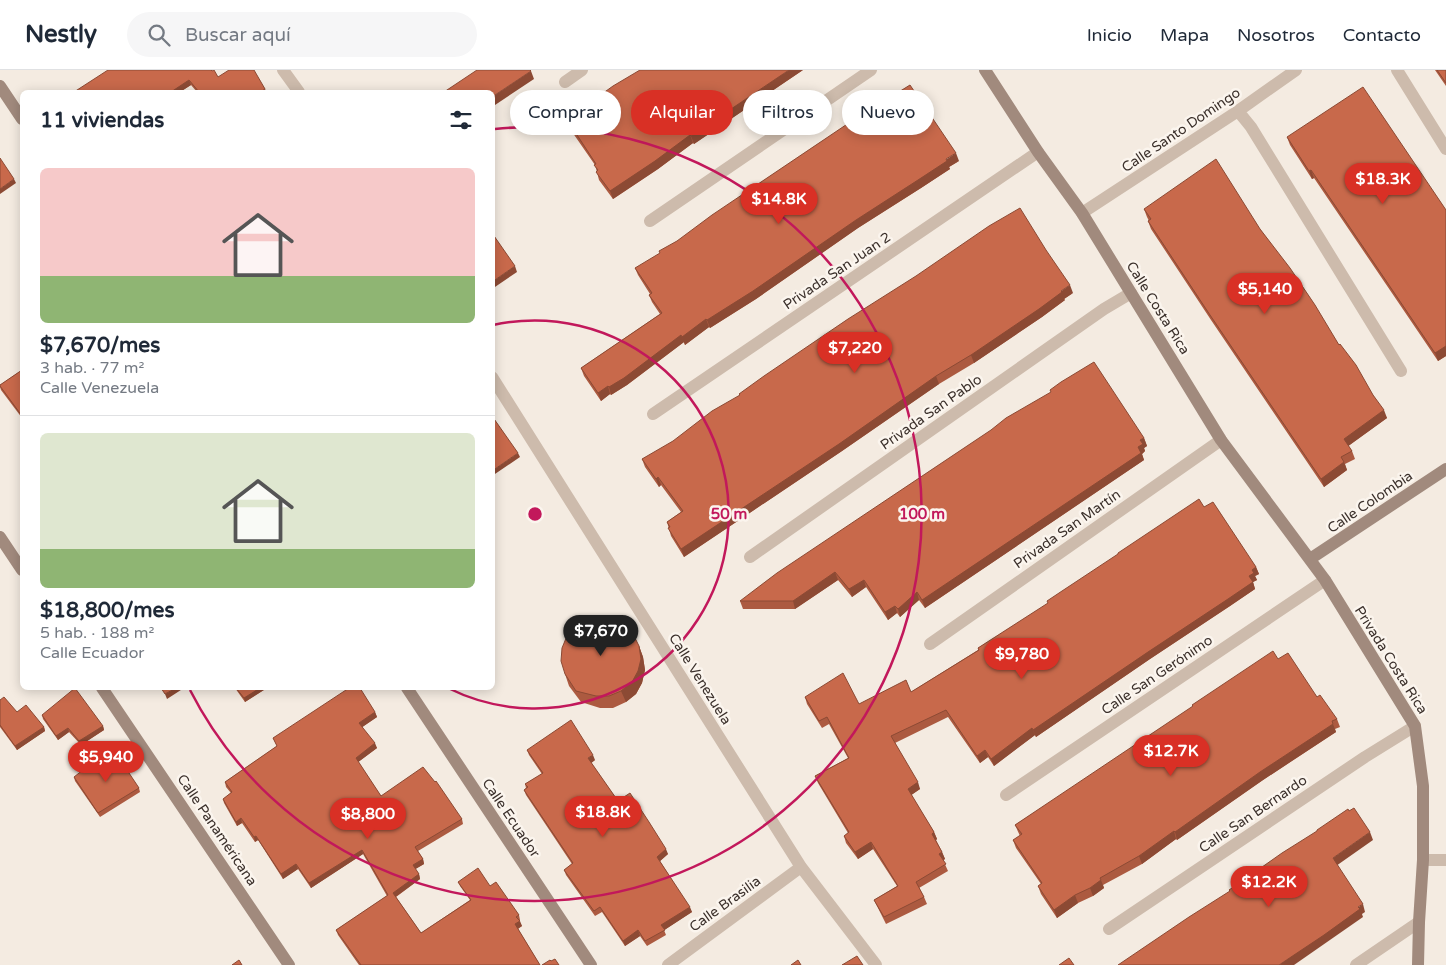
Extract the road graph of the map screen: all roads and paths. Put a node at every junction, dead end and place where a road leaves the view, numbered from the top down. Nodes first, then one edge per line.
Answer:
1 (283, 70) edge
2 (582, 70) edge
3 (871, 70) edge
4 (985, 70) edge
5 (1296, 70) edge
6 (1397, 70) edge
7 (565, 82) dead end
8 (0, 86) edge
9 (298, 90) edge
10 (1238, 111) junction
11 (20, 116) edge
12 (1446, 149) edge
13 (1038, 152) junction
14 (1082, 214) junction
15 (650, 221) dead end
16 (1130, 292) junction
17 (1401, 371) dead end
18 (495, 381) edge
19 (653, 414) dead end
20 (1221, 440) junction
21 (1446, 469) edge
22 (0, 537) edge
23 (750, 557) dead end
24 (1310, 559) junction
25 (20, 567) edge
26 (1325, 580) junction
27 (930, 644) dead end
28 (103, 690) edge
29 (408, 690) edge
30 (1415, 726) junction
31 (1006, 795) dead end
32 (1423, 860) junction
33 (1446, 860) edge
34 (800, 867) junction
35 (1419, 922) junction
36 (1109, 929) dead end
37 (289, 965) edge
38 (591, 965) edge
39 (668, 965) edge
40 (876, 965) edge
41 (1356, 965) edge
42 (1418, 965) edge

1 - 9 street
2 - 7 street
3 - 15 street
4 - 13 street, Calle Costa Rica
5 - 10 street, Calle Santo Domingo
6 - 12 street
8 - 11 street
10 - 14 street, Calle Santo Domingo
10 - 17 street
13 - 14 street, Calle Costa Rica
13 - 19 street, Privada San Juan 2
14 - 16 street, Calle Costa Rica
16 - 20 street, Calle Costa Rica
16 - 23 street, Privada San Pablo
18 - 34 street, Calle Venezuela
20 - 24 street, Calle Costa Rica
20 - 27 street, Privada San Martín
21 - 24 street, Calle Colombia
22 - 25 street
24 - 26 street, Privada Costa Rica
26 - 30 street, Privada Costa Rica
26 - 31 street, Calle San Gerónimo
28 - 37 street, Calle Panaméricana
29 - 38 street, Calle Ecuador
30 - 32 street, Privada Costa Rica
30 - 36 street, Calle San Bernardo
32 - 33 street
32 - 35 street, Privada Costa Rica
34 - 39 street, Calle Brasilia
34 - 40 street, Calle Venezuela
35 - 41 street
35 - 42 street, Privada Costa Rica

